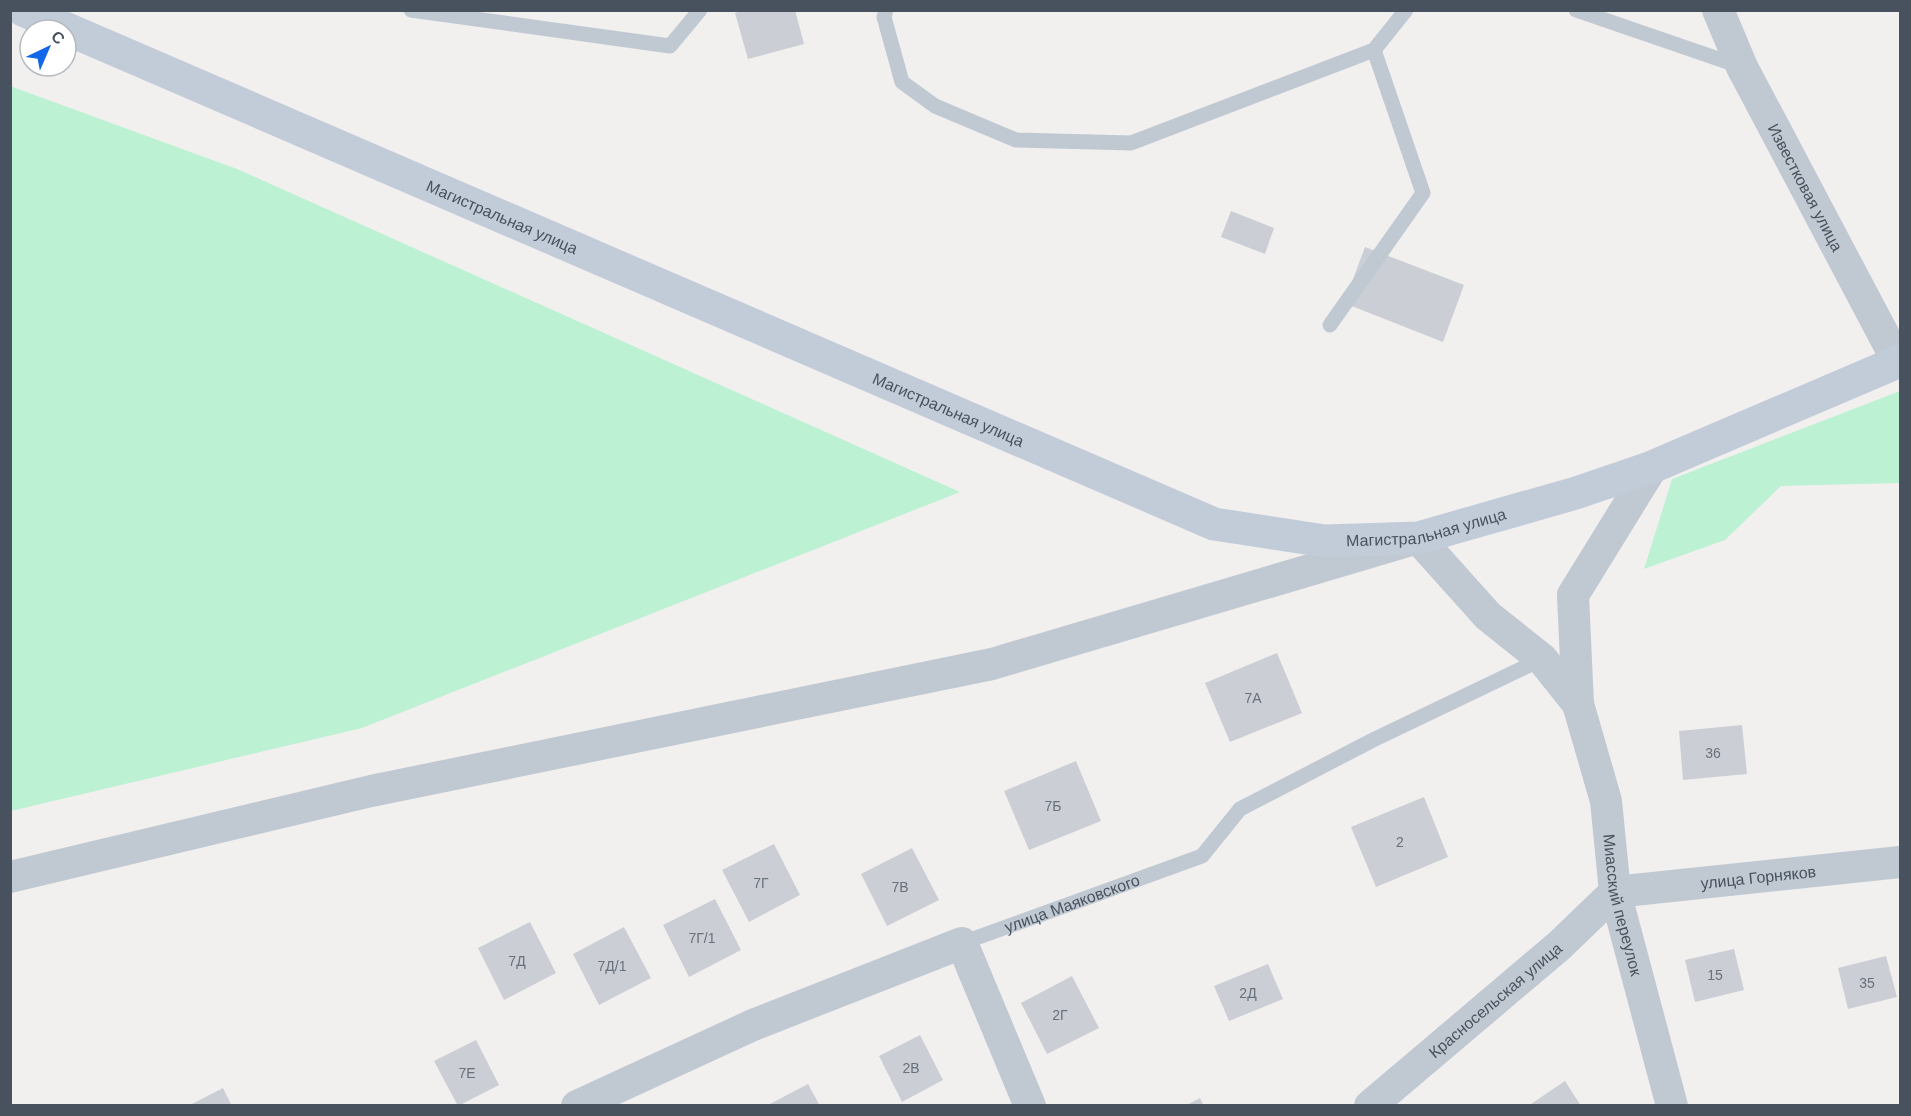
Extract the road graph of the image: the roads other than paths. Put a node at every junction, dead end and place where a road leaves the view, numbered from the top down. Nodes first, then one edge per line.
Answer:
1 (22, 10) edge
2 (411, 10) edge
3 (700, 10) edge
4 (886, 10) edge
5 (1406, 10) edge
6 (1576, 10) edge
7 (1718, 10) edge
8 (1374, 50) junction
9 (1742, 67) junction
10 (1330, 325) dead end
11 (1899, 362) edge
12 (1652, 467) junction
13 (1418, 538) junction
14 (1542, 659) junction
15 (1578, 704) junction
16 (1900, 862) edge
17 (10, 877) edge
18 (1615, 892) junction
19 (962, 943) junction
20 (577, 1106) edge
21 (1030, 1106) edge
22 (1370, 1106) edge
23 (1672, 1106) edge

1 - 13 street, Магистральная улица
2 - 3 lane
4 - 8 lane
5 - 8 lane
6 - 9 lane
7 - 9 street, Известковая улица
8 - 10 lane
9 - 11 street, Известковая улица
11 - 12 street, Магистральная улица
12 - 13 street, Магистральная улица
12 - 15 street, Миасский переулок
13 - 14 street, Миасский переулок
13 - 17 street
14 - 15 street, Миасский переулок
14 - 19 lane, улица Маяковского
15 - 18 street, Миасский переулок
16 - 18 street, улица Горняков
18 - 22 street, Красносельская улица
18 - 23 street, Миасский переулок
19 - 20 street, улица Маяковского
19 - 21 street

